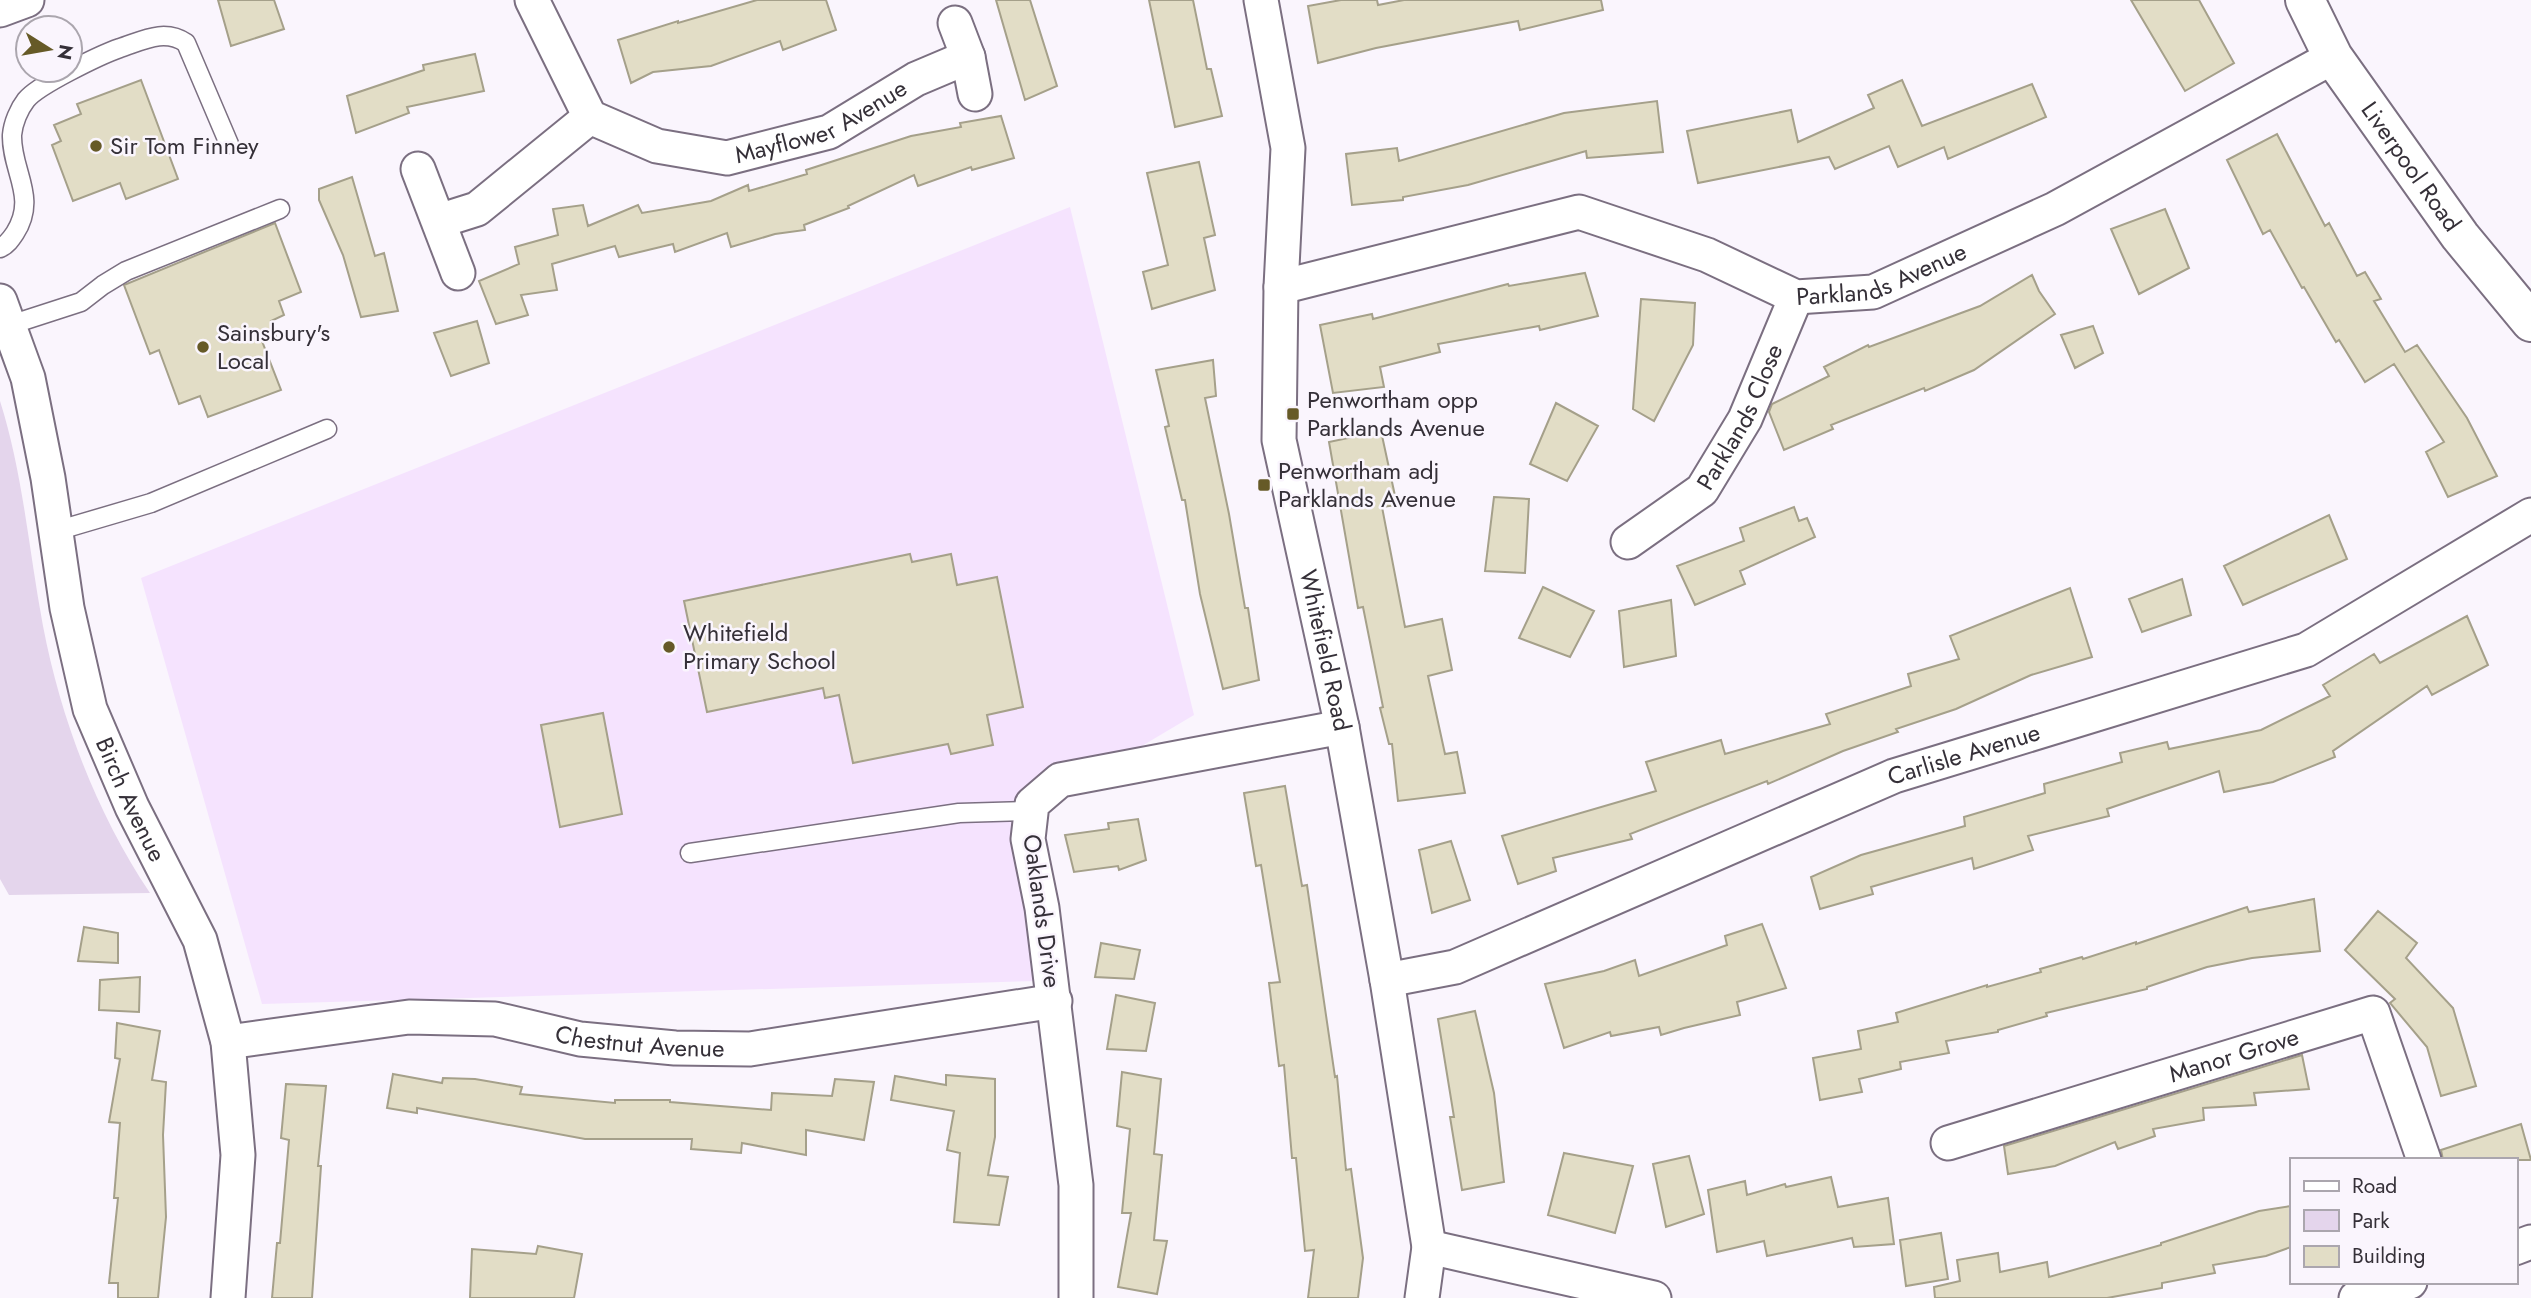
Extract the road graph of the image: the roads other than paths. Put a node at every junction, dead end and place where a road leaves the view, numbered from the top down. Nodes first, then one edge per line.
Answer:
1 (27, 0) edge
2 (532, 0) edge
3 (1261, 0) edge
4 (2305, 0) edge
5 (0, 10) edge
6 (955, 23) dead end
7 (968, 57) junction
8 (2333, 57) junction
9 (975, 94) dead end
10 (590, 117) junction
11 (229, 144) dead end
12 (418, 169) dead end
13 (280, 209) dead end
14 (439, 220) junction
15 (0, 248) edge
16 (458, 273) dead end
17 (1281, 287) junction
18 (1796, 297) junction
19 (5, 313) edge
20 (2531, 322) edge
21 (327, 429) dead end
22 (2531, 516) edge
23 (56, 531) junction
24 (1628, 542) dead end
25 (1342, 727) junction
26 (1031, 811) junction
27 (690, 853) dead end
28 (1387, 980) junction
29 (1055, 1001) junction
30 (228, 1042) junction
31 (1948, 1143) dead end
32 (2423, 1158) edge
33 (1429, 1247) junction
34 (2403, 1284) edge
35 (228, 1298) edge
36 (1076, 1298) edge
37 (1422, 1298) edge
38 (1654, 1298) edge
39 (2356, 1298) edge

1 - 5 street
2 - 10 street
3 - 17 street, Whitefield Road
4 - 8 street, Liverpool Road
6 - 7 street
7 - 9 street
7 - 10 street, Mayflower Avenue
8 - 18 street, Parklands Avenue
8 - 20 street, Liverpool Road
10 - 14 street
11 - 15 lane
12 - 14 street
13 - 19 lane
14 - 16 street
17 - 18 street, Parklands Avenue
17 - 25 street, Whitefield Road
18 - 24 street, Parklands Close
19 - 23 street, Birch Avenue
21 - 23 lane
22 - 28 street, Carlisle Avenue
23 - 30 street, Birch Avenue
25 - 26 street, Oaklands Drive
25 - 28 street, Whitefield Road
26 - 27 lane
26 - 29 street, Oaklands Drive
28 - 33 street, Whitefield Road
29 - 30 street, Chestnut Avenue
29 - 36 street, Oaklands Drive
30 - 35 street, Birch Avenue
31 - 32 street, Manor Grove
33 - 37 street, Whitefield Road
33 - 38 street
34 - 39 street

